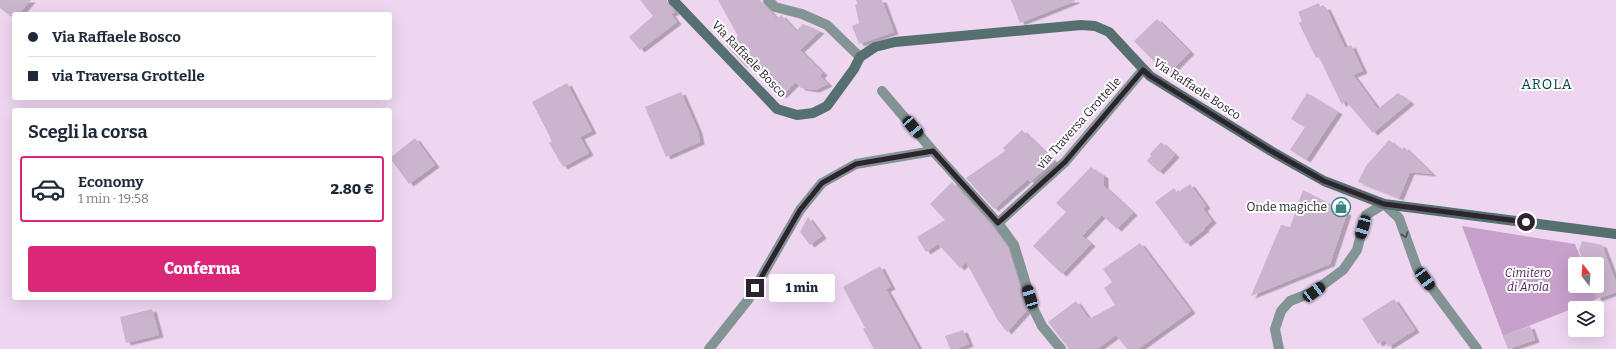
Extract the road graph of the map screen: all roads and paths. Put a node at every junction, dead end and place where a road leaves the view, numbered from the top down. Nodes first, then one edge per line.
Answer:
1 (673, 0) edge
2 (768, 0) edge
3 (860, 57) junction
4 (1143, 70) junction
5 (882, 91) dead end
6 (933, 151) junction
7 (1384, 204) junction
8 (998, 223) junction
9 (1616, 234) edge
10 (710, 349) edge
11 (1061, 349) edge
12 (1279, 349) edge
13 (1477, 349) edge

1 - 3 street, Via Raffaele Bosco
2 - 3 street
3 - 4 street, Via Raffaele Bosco
4 - 7 street, Via Raffaele Bosco
4 - 8 street, via Traversa Grottelle
5 - 6 street
6 - 8 street
6 - 10 street
7 - 9 street, Via Raffaele Bosco
7 - 12 street
7 -> 13 street
8 - 11 street

